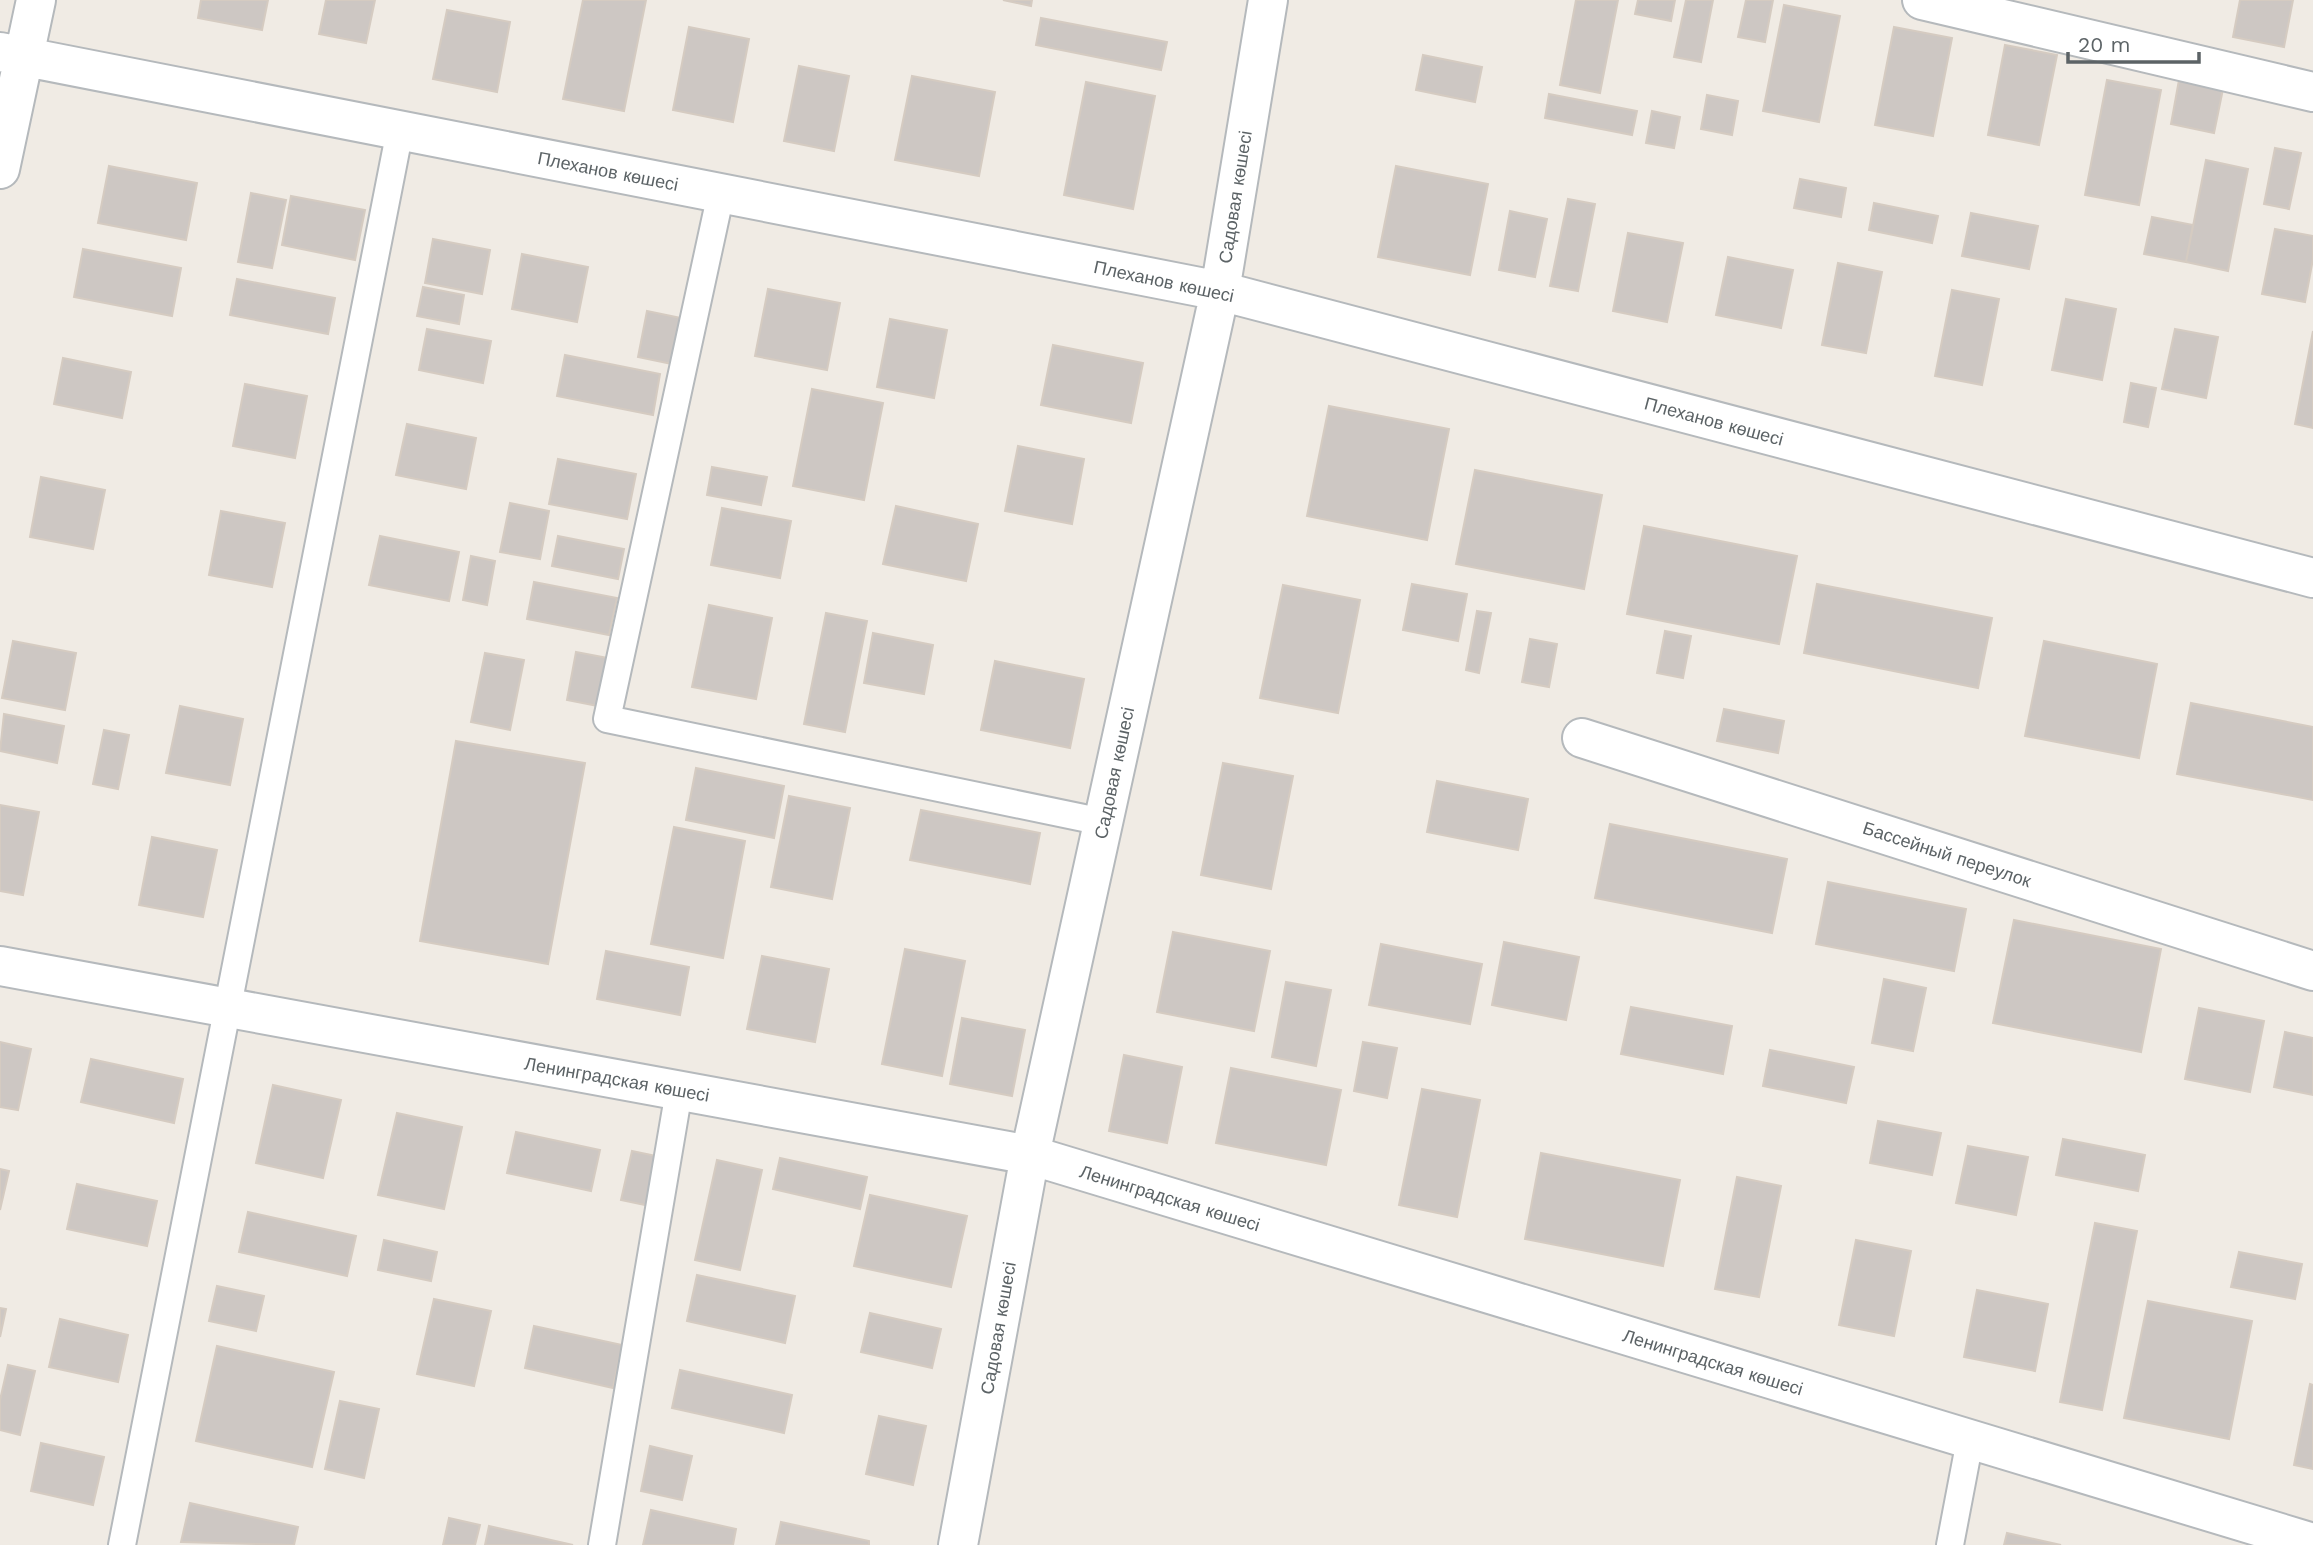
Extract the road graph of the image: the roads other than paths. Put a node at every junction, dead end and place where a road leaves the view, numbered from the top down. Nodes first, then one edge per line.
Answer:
1 (36, 0) edge
2 (1268, 0) edge
3 (1922, 0) edge
4 (12, 55) edge
5 (2313, 92) edge
6 (400, 130) junction
7 (0, 169) edge
8 (720, 193) junction
9 (1220, 291) junction
10 (2313, 578) edge
11 (1582, 738) dead end
12 (1103, 822) junction
13 (0, 966) edge
14 (2313, 971) edge
15 (228, 1008) junction
16 (679, 1091) junction
17 (1030, 1155) junction
18 (1970, 1440) junction
19 (2313, 1544) edge
20 (122, 1545) edge
21 (602, 1545) edge
22 (958, 1545) edge
23 (1950, 1545) edge

1 - 4 street
2 - 9 street, Садовая көшесі
3 - 5 street
4 - 6 street, Плеханов көшесі
4 - 7 street
6 - 8 street, Плеханов көшесі
6 - 15 lane
8 - 9 street, Плеханов көшесі
8 - 12 lane
9 - 10 street, Плеханов көшесі
9 - 12 street, Садовая көшесі
11 - 14 street, Бассейный переулок
12 - 17 street, Садовая көшесі
13 - 15 street, Ленинградская көшесі
15 - 16 street, Ленинградская көшесі
15 - 20 lane
16 - 17 street, Ленинградская көшесі
16 - 21 lane
17 - 18 street, Ленинградская көшесі
17 - 22 street, Садовая көшесі
18 - 19 street, Ленинградская көшесі
18 - 23 lane

